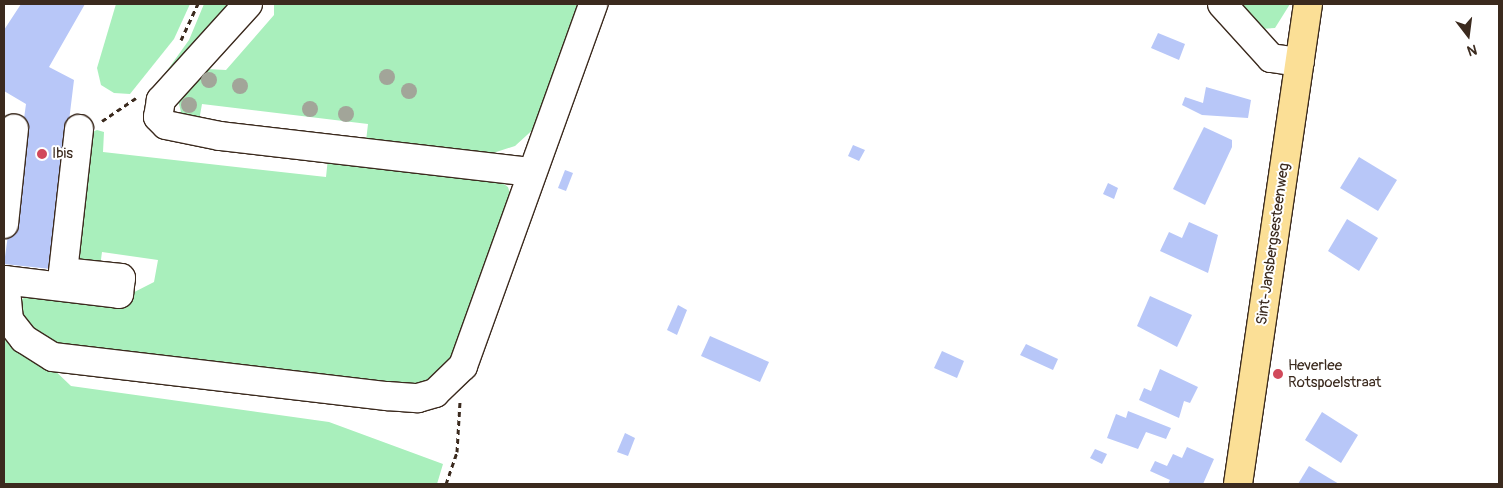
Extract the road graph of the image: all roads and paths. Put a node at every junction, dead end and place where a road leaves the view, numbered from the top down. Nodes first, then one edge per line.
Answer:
1 (198, 4) edge
2 (248, 4) edge
3 (592, 4) edge
4 (1222, 4) edge
5 (1308, 4) edge
6 (178, 44) dead end
7 (1290, 61) junction
8 (139, 96) dead end
9 (14, 129) dead end
10 (79, 129) joint
11 (532, 172) junction
12 (4, 224) edge
13 (63, 272) junction
14 (4, 275) edge
15 (456, 378) junction
16 (446, 484) edge
17 (1238, 484) edge

1 - 6 path
2 - 11 street
3 - 11 street
4 - 7 street
5 - 7 main road, Sint-Jansbergsesteenweg
7 - 17 main road, Sint-Jansbergsesteenweg
8 - 10 path
9 - 12 street
10 - 13 street
11 - 15 street
13 - 14 street
13 - 14 street
14 - 15 street
15 - 16 path

